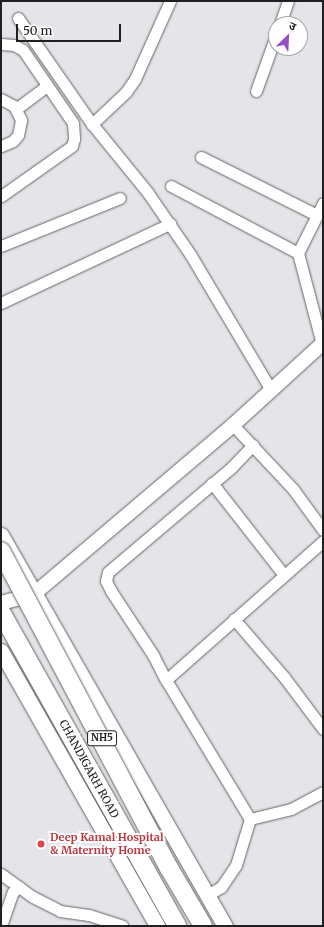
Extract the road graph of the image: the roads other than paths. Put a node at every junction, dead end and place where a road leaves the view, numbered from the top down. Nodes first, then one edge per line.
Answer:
1 (170, 1) edge
2 (288, 1) edge
3 (283, 16) edge
4 (18, 18) dead end
5 (1, 44) edge
6 (268, 56) edge
7 (47, 86) junction
8 (256, 91) dead end
9 (1, 100) edge
10 (16, 108) junction
11 (92, 124) junction
12 (1, 146) edge
13 (201, 157) dead end
14 (171, 186) dead end
15 (1, 196) edge
16 (120, 198) dead end
17 (323, 203) edge
18 (318, 215) junction
19 (170, 224) junction
20 (1, 246) edge
21 (298, 252) junction
22 (1, 303) edge
23 (323, 344) edge
24 (271, 390) junction
25 (233, 425) junction
26 (253, 445) junction
27 (212, 483) junction
28 (323, 530) edge
29 (1, 535) edge
30 (323, 541) edge
31 (1, 550) edge
32 (284, 575) junction
33 (34, 594) junction
34 (1, 603) edge
35 (1, 612) edge
36 (234, 619) junction
37 (1, 651) edge
38 (166, 680) junction
39 (323, 730) edge
40 (323, 792) edge
41 (250, 819) junction
42 (1, 874) edge
43 (19, 887) junction
44 (206, 896) junction
45 (1, 926) edge
46 (122, 926) edge
47 (157, 926) edge
48 (176, 926) edge
49 (203, 926) edge
50 (225, 926) edge

1 - 11 street
2 - 3 street
4 - 11 street
5 - 7 street
6 - 8 street
7 - 10 street
7 - 15 street
9 - 10 street
10 - 12 street
11 - 19 street
13 - 18 street
14 - 21 street
16 - 20 street
17 - 18 street
18 - 21 street
19 - 22 street
19 - 24 street
21 - 23 street
23 - 24 street
24 - 25 street
25 - 26 street
25 - 33 street
26 - 27 street
26 - 28 street
27 - 32 street
27 - 38 street
29 - 33 main road
30 - 32 street
31 - 49 highway, NH5, bridge
32 - 36 street
33 - 34 street
33 - 44 main road
35 - 48 highway, CHANDIGARH ROAD / NH5
36 - 38 street
36 - 39 street
37 - 47 main road
38 - 41 street
40 - 41 street
41 - 44 street
42 - 43 street
43 - 45 street
43 - 46 street
44 - 50 main road

